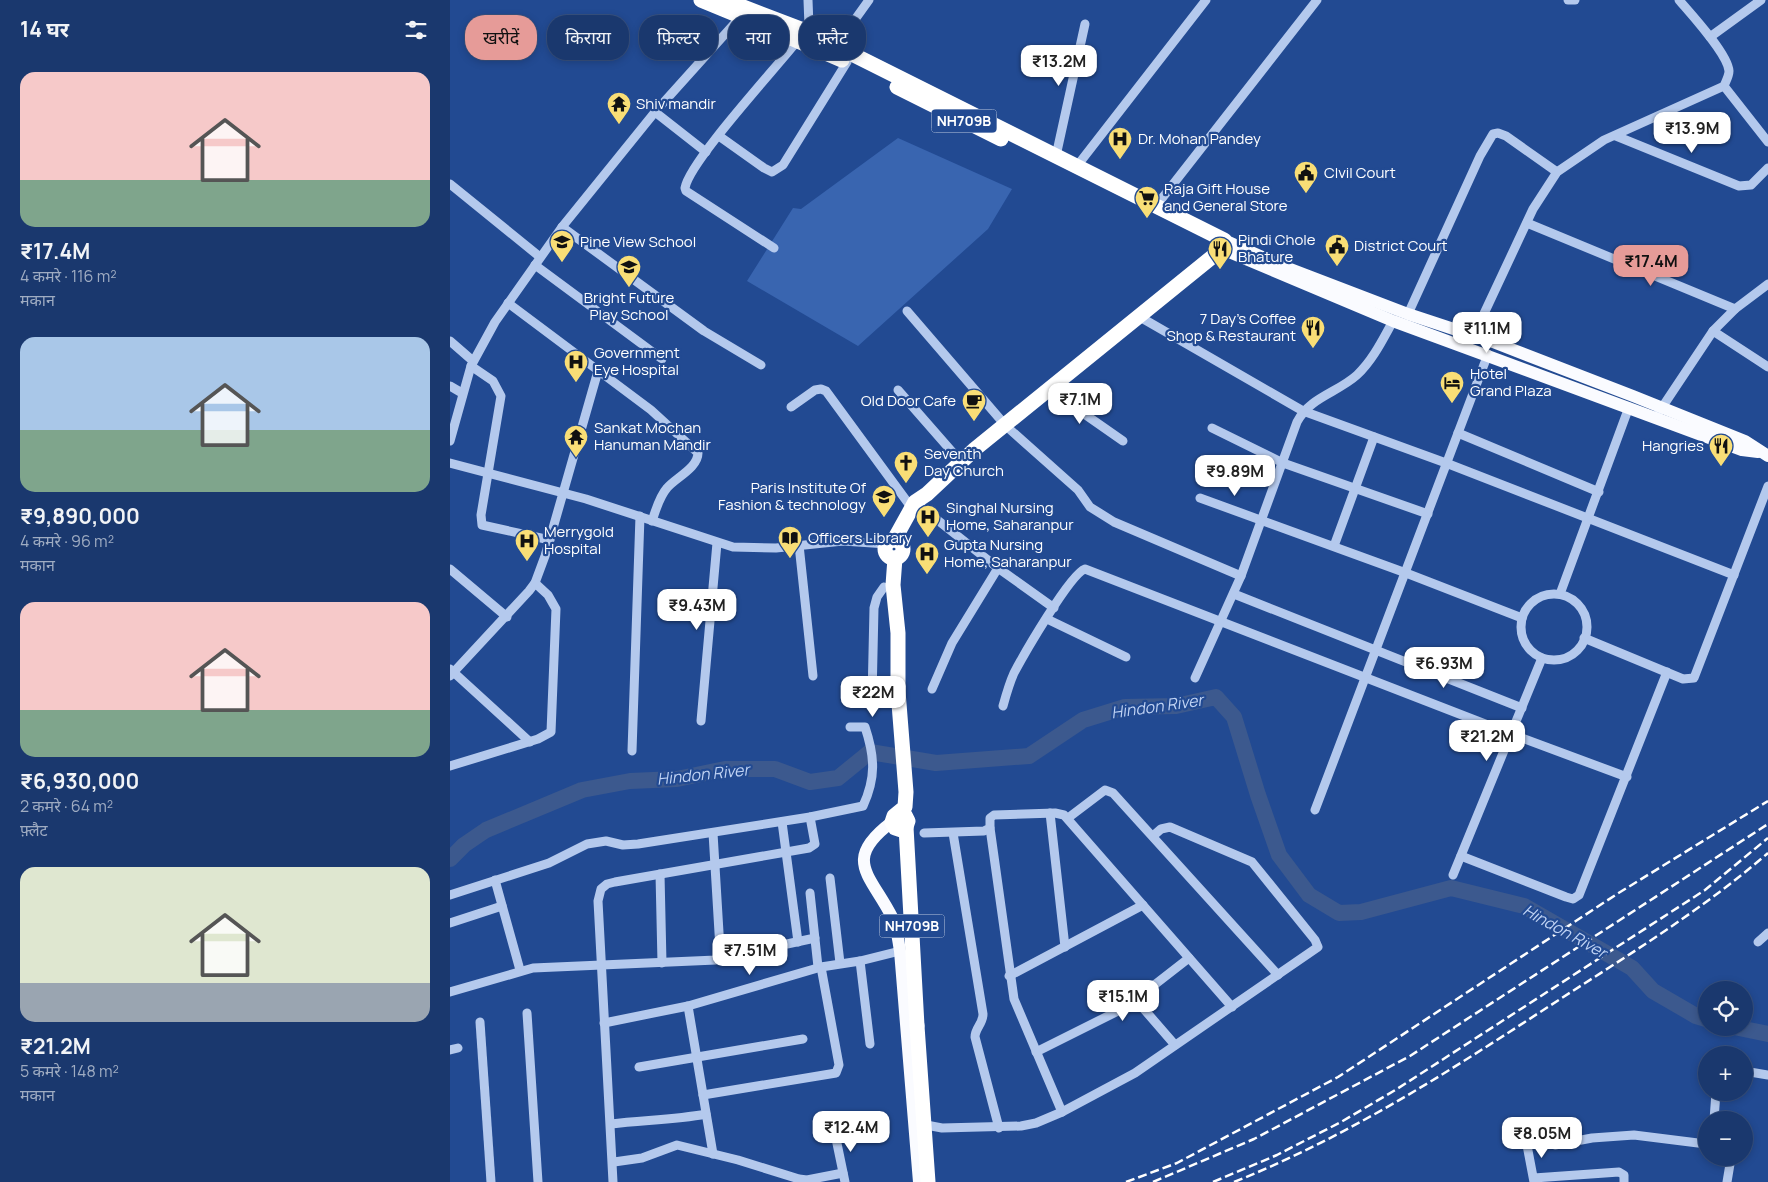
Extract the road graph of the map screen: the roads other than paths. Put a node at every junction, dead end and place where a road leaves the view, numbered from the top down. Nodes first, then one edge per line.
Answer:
1 (701, 0) edge
2 (725, 0) edge
3 (808, 0) edge
4 (869, 0) edge
5 (1317, 0) edge
6 (1568, 0) edge
7 (1575, 0) edge
8 (1679, 0) edge
9 (1761, 0) edge
10 (1202, 2) edge
11 (744, 13) junction
12 (809, 15) edge
13 (858, 15) edge
14 (1085, 24) dead end
15 (799, 35) edge
16 (1710, 37) junction
17 (799, 40) edge
18 (844, 60) edge
19 (864, 60) edge
20 (847, 62) junction
21 (1724, 86) junction
22 (655, 112) junction
23 (719, 136) junction
24 (1616, 136) junction
25 (1768, 142) edge
26 (706, 152) junction
27 (1056, 156) junction
28 (1077, 166) junction
29 (1768, 168) edge
30 (1556, 172) junction
31 (450, 184) edge
32 (1156, 206) junction
33 (1527, 223) junction
34 (562, 227) junction
35 (1223, 244) junction
36 (774, 248) dead end
37 (537, 261) junction
38 (1768, 284) edge
39 (508, 303) junction
40 (1735, 309) junction
41 (907, 311) dead end
42 (1408, 314) junction
43 (1140, 317) junction
44 (1394, 321) junction
45 (1713, 331) junction
46 (1474, 335) junction
47 (450, 341) edge
48 (1488, 354) junction
49 (662, 359) dead end
50 (472, 363) junction
51 (761, 365) dead end
52 (1768, 366) edge
53 (598, 371) junction
54 (450, 386) edge
55 (898, 390) dead end
56 (1050, 390) junction
57 (462, 393) junction
58 (791, 407) dead end
59 (1628, 407) junction
60 (1302, 411) junction
61 (1658, 413) junction
62 (1006, 426) junction
63 (1212, 428) dead end
64 (1458, 434) junction
65 (1374, 437) junction
66 (450, 441) edge
67 (1123, 441) dead end
68 (1764, 454) edge
69 (961, 462) junction
70 (450, 463) edge
71 (1283, 463) junction
72 (1446, 463) junction
73 (488, 473) junction
74 (1768, 486) edge
75 (1355, 488) junction
76 (563, 492) junction
77 (1598, 492) junction
78 (1200, 498) dead end
79 (920, 503) junction
80 (1428, 514) junction
81 (640, 516) junction
82 (1262, 519) junction
83 (1589, 519) junction
84 (652, 521) junction
85 (550, 540) junction
86 (717, 543) junction
87 (799, 545) junction
88 (1334, 546) junction
89 (893, 548) junction
90 (450, 568) edge
91 (998, 568) junction
92 (1406, 572) junction
93 (1734, 575) junction
94 (1241, 576) junction
95 (535, 583) junction
96 (884, 587) junction
97 (1234, 594) junction
98 (1560, 594) junction
99 (1054, 608) junction
100 (507, 617) junction
101 (1522, 618) junction
102 (1047, 619) junction
103 (1222, 622) junction
104 (1584, 638) junction
105 (1375, 649) junction
106 (897, 657) junction
107 (1126, 657) dead end
108 (1542, 658) junction
109 (451, 672) edge
110 (1667, 672) junction
111 (812, 676) dead end
112 (1364, 677) junction
113 (1195, 678) dead end
114 (932, 688) dead end
115 (872, 698) dead end
116 (1003, 706) dead end
117 (1522, 708) junction
118 (701, 721) dead end
119 (850, 727) dead end
120 (1511, 734) junction
121 (530, 742) junction
122 (632, 751) dead end
123 (450, 766) edge
124 (1627, 777) junction
125 (1315, 810) dead end
126 (1050, 813) junction
127 (810, 817) junction
128 (1068, 818) junction
129 (899, 821) junction
130 (782, 822) junction
131 (990, 828) junction
132 (713, 833) junction
133 (924, 833) dead end
134 (953, 833) junction
135 (1153, 836) junction
136 (786, 852) junction
137 (1461, 856) junction
138 (716, 864) junction
139 (660, 874) junction
140 (1453, 875) dead end
141 (830, 878) dead end
142 (495, 880) junction
143 (810, 893) dead end
144 (450, 895) edge
145 (1143, 905) junction
146 (502, 906) junction
147 (450, 923) edge
148 (1768, 932) edge
149 (815, 938) junction
150 (798, 942) junction
151 (1758, 942) dead end
152 (787, 944) dead end
153 (1064, 947) junction
154 (900, 951) junction
155 (1189, 958) junction
156 (860, 961) junction
157 (662, 963) junction
158 (840, 963) junction
159 (601, 965) junction
160 (820, 967) junction
161 (520, 970) junction
162 (1278, 975) junction
163 (1010, 976) junction
164 (450, 992) edge
165 (1136, 1000) junction
166 (688, 1006) junction
167 (1232, 1006) junction
168 (527, 1012) dead end
169 (480, 1022) dead end
170 (604, 1023) junction
171 (803, 1039) dead end
172 (870, 1044) dead end
173 (1175, 1045) junction
174 (1036, 1052) junction
175 (696, 1056) junction
176 (639, 1067) dead end
177 (1753, 1072) edge
178 (1768, 1075) edge
179 (703, 1095) junction
180 (1062, 1112) junction
181 (706, 1114) junction
182 (914, 1123) junction
183 (611, 1124) junction
184 (1000, 1128) junction
185 (834, 1129) dead end
186 (1526, 1140) dead end
187 (1698, 1143) edge
188 (1555, 1145) dead end
189 (713, 1154) junction
190 (614, 1162) junction
191 (1730, 1166) edge
192 (844, 1177) edge
193 (1534, 1180) edge
194 (491, 1182) edge
195 (538, 1182) edge
196 (613, 1182) edge
197 (918, 1182) edge
198 (928, 1182) edge
199 (1624, 1182) edge
200 (1727, 1182) edge

1 - 11 highway, NH709B
2 - 11 highway, NH709B
3 - 12 street
4 - 13 street
5 - 32 street
6 - 7 street
8 - 16 street
9 - 16 street
10 - 28 street
11 - 15 highway, NH709B
11 - 22 street
14 - 27 street
16 - 21 street
17 - 23 street
18 - 20 highway, NH709B
19 - 27 highway, NH709B
20 - 23 street
20 - 35 highway, NH709B
21 - 24 street
21 - 25 street
22 - 26 street
22 - 34 street
23 - 26 street
24 - 29 street
24 - 30 street
26 - 36 street
27 - 28 highway, NH709B
28 - 32 highway, NH709B
30 - 33 street
30 - 42 street
31 - 37 street
32 - 35 highway, NH709B
33 - 40 street
33 - 46 street
34 - 37 street
34 - 51 street
35 - 42 main road
35 - 43 highway, NH709B
35 - 44 main road
37 - 39 street
37 - 49 street
38 - 40 street
39 - 50 street
39 - 53 street
40 - 45 street
41 - 62 street
42 - 46 main road
43 - 56 highway, NH709B
43 - 60 street
44 - 48 main road
44 - 60 street
45 - 52 street
45 - 61 street
46 - 61 main road
47 - 50 street
48 - 59 main road
48 - 64 street
50 - 57 street
50 - 73 street
53 - 76 street
53 - 84 street
54 - 57 street
55 - 69 street
56 - 62 highway, NH709B
56 - 67 street
57 - 66 street
58 - 79 street
59 - 61 main road
59 - 77 street
60 - 65 street
60 - 71 street
61 - 68 main road
62 - 69 highway, NH709B
62 - 94 street
63 - 71 street
64 - 72 street
64 - 77 street
65 - 72 street
65 - 75 street
69 - 79 highway, NH709B
70 - 73 street
71 - 75 street
71 - 82 street
72 - 80 street
72 - 83 street
73 - 76 street
73 - 85 street
74 - 93 street
75 - 80 street
75 - 88 street
76 - 81 street
76 - 85 street
77 - 83 street
78 - 82 street
79 - 89 highway, NH709B
79 - 91 street
80 - 92 street
81 - 84 street
81 - 122 street
82 - 88 street
82 - 94 street
83 - 93 street
83 - 98 street
84 - 86 street
85 - 95 street
86 - 87 street
86 - 118 street
87 - 89 street
87 - 111 street
88 - 92 street
89 - 96 highway, NH709B
89 - 106 highway, NH709B
90 - 100 street
91 - 99 street
91 - 114 street
92 - 101 street
92 - 105 street
93 - 110 street
94 - 97 street
95 - 100 street
95 - 121 street
96 - 106 highway, NH709B
96 - 115 street
97 - 103 street
97 - 105 street
98 - 101 street
98 - 104 street
99 - 102 street
99 - 103 street
100 - 109 street
101 - 108 street
102 - 107 street
102 - 116 street
103 - 112 street
103 - 113 street
104 - 108 street
104 - 110 street
105 - 112 street
105 - 117 street
106 - 129 highway, NH709B
108 - 117 street
109 - 121 street
110 - 124 street
112 - 120 street
112 - 125 street
117 - 120 street
119 - 127 street
120 - 124 street
120 - 137 street
121 - 123 street
124 - 137 street
126 - 128 street
126 - 131 street
126 - 153 street
127 - 130 street
127 - 136 street
128 - 135 street
128 - 145 street
129 - 154 main road
129 - 198 highway, NH709B, bridge
130 - 132 street
130 - 136 street
131 - 134 street
131 - 163 street
132 - 138 street
132 - 142 street
133 - 134 street
134 - 184 street
135 - 162 street
135 - 162 street
136 - 138 street
136 - 150 street
137 - 140 street
138 - 139 street
138 - 157 street
139 - 157 street
139 - 159 street
141 - 158 street
142 - 144 street
142 - 146 street
143 - 149 street
145 - 153 street
145 - 155 street
146 - 147 street
146 - 161 street
148 - 151 street
149 - 150 street
149 - 160 street
150 - 152 street
153 - 163 street
154 - 156 street
154 - 182 main road
155 - 165 street
155 - 167 street
156 - 158 street
156 - 172 street
157 - 159 street
158 - 160 street
159 - 161 street
159 - 170 street
160 - 166 street
160 - 179 street
161 - 164 street
162 - 167 street
163 - 174 street
165 - 173 street
165 - 174 street
166 - 170 street
166 - 175 street
167 - 173 street
168 - 195 street
169 - 194 street
170 - 183 street
171 - 175 street
173 - 180 street
174 - 180 street
175 - 176 street
175 - 179 street
177 - 178 street
179 - 181 street
180 - 184 street
181 - 183 street
181 - 189 street
182 - 184 street
182 - 197 main road
183 - 190 street
185 - 192 street
186 - 193 street
187 - 188 street
189 - 190 street
189 - 192 street
190 - 196 street
191 - 200 street
193 - 199 street

